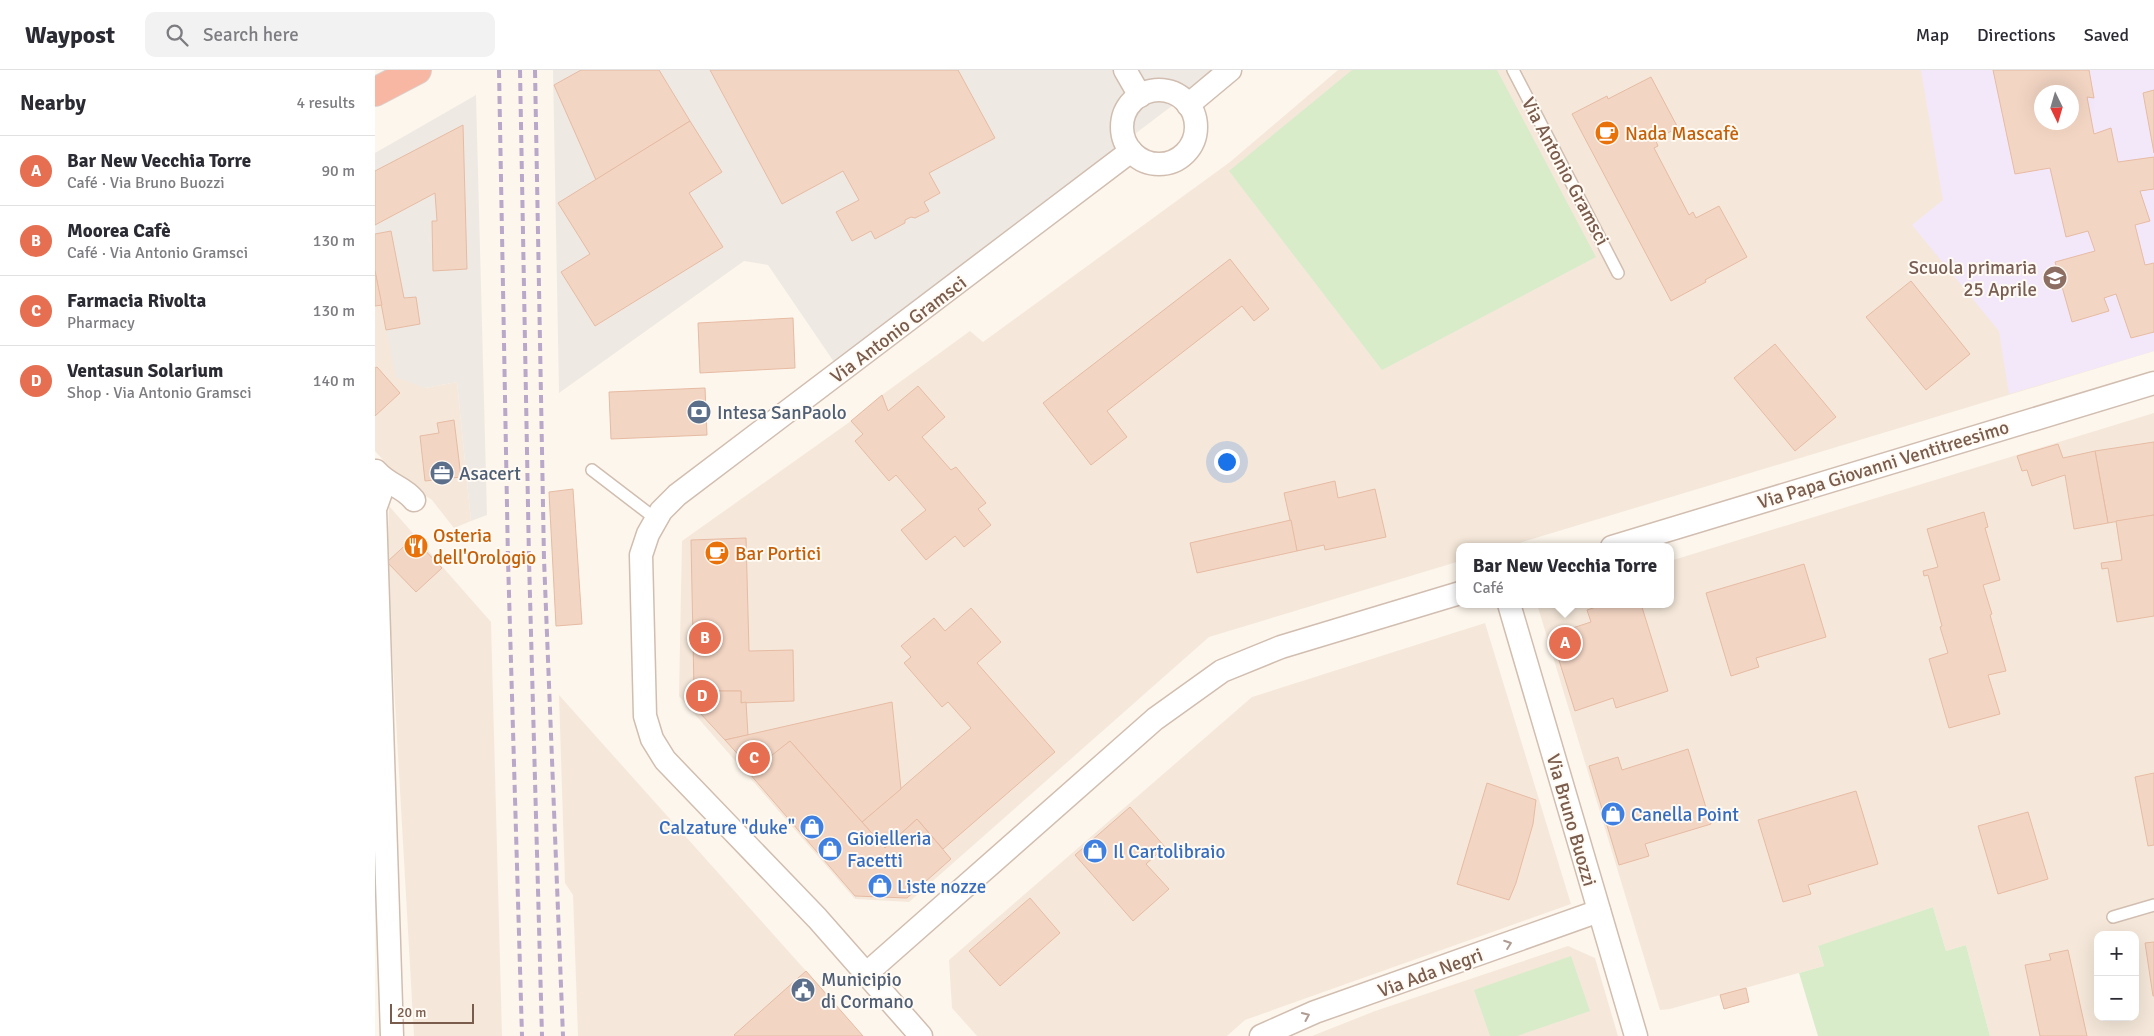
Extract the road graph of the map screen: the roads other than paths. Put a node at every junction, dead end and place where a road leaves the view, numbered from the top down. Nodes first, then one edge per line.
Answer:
1 (417, 70) edge
2 (1125, 70) edge
3 (1230, 70) edge
4 (1513, 70) edge
5 (375, 92) edge
6 (1140, 96) junction
7 (1189, 105) junction
8 (1131, 151) junction
9 (1619, 273) dead end
10 (2154, 383) edge
11 (592, 470) dead end
12 (380, 475) edge
13 (414, 500) dead end
14 (656, 519) junction
15 (1625, 543) edge
16 (1456, 594) edge
17 (1510, 608) edge
18 (2154, 905) edge
19 (1599, 911) junction
20 (2113, 917) dead end
21 (867, 974) junction
22 (392, 1036) edge
23 (921, 1036) edge
24 (1261, 1036) edge
25 (1636, 1036) edge

1 - 5 highway
2 - 6 street
3 - 7 street
4 - 9 lane, Via Antonio Gramsci
6 - 7 street
6 - 8 street
7 - 8 street
8 - 14 street, Via Antonio Gramsci
10 - 15 street, Via Papa Giovanni Ventitreesimo
11 - 14 lane
12 - 13 street
12 - 22 street
14 - 21 street, Via Antonio Gramsci
16 - 21 street
17 - 19 street, Via Bruno Buozzi
18 - 20 lane
24 -> 19 street, Via Ada Negri
19 - 25 street, Via Bruno Buozzi
21 - 23 street, Via Antonio Gramsci

